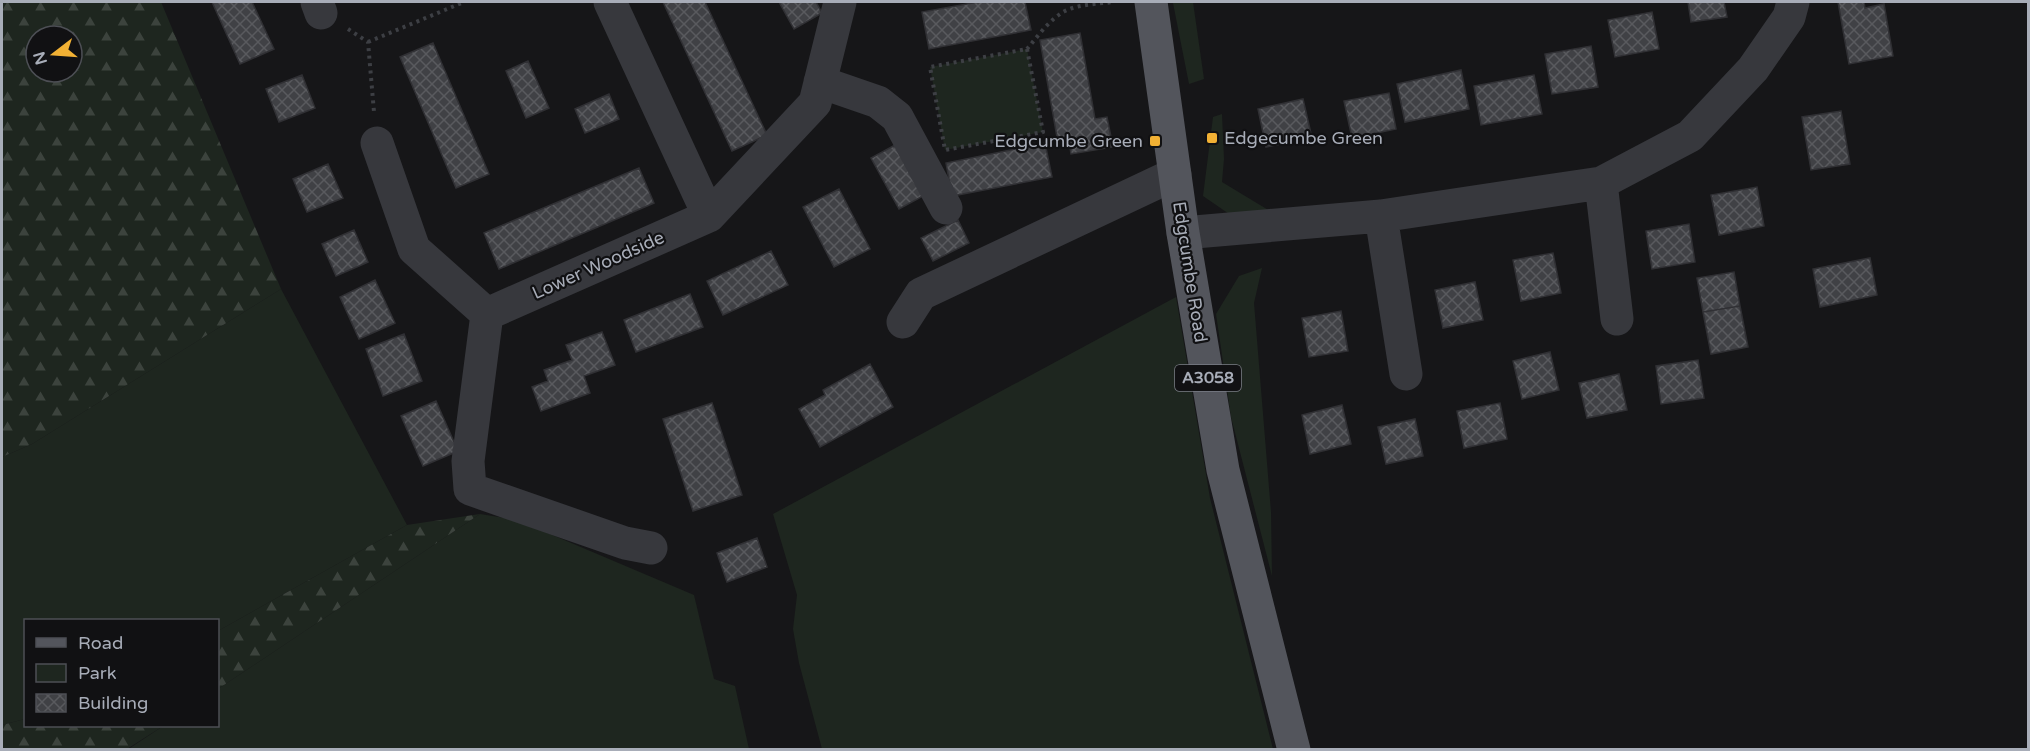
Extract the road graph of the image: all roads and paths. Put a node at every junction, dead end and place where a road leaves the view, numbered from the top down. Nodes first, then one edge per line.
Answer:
1 (464, 2) edge
2 (610, 2) edge
3 (840, 2) edge
4 (1113, 2) edge
5 (1151, 2) edge
6 (1793, 2) edge
7 (319, 7) edge
8 (368, 42) junction
9 (1027, 49) junction
10 (820, 82) junction
11 (377, 143) joint
12 (1174, 174) junction
13 (1601, 183) junction
14 (946, 208) dead end
15 (709, 216) junction
16 (1381, 216) junction
17 (1184, 233) junction
18 (487, 314) junction
19 (1617, 319) dead end
20 (903, 322) dead end
21 (1406, 374) dead end
22 (651, 548) dead end
23 (1294, 750) edge

1 - 8 path
2 - 15 street
3 - 10 street, Lower Woodside
4 - 9 path
5 - 12 main road, Edgcumbe Road / A3058
6 - 13 street
7 - 8 path
8 - 11 path
9 - 9 path
10 - 14 street
10 - 15 street, Lower Woodside
11 - 18 street
12 - 17 main road, Edgcumbe Road / A3058
12 - 20 street
13 - 16 street
13 - 19 street
15 - 18 street, Lower Woodside
16 - 17 street
16 - 21 street
17 - 23 main road, Edgcumbe Road / A3058
18 - 22 street

